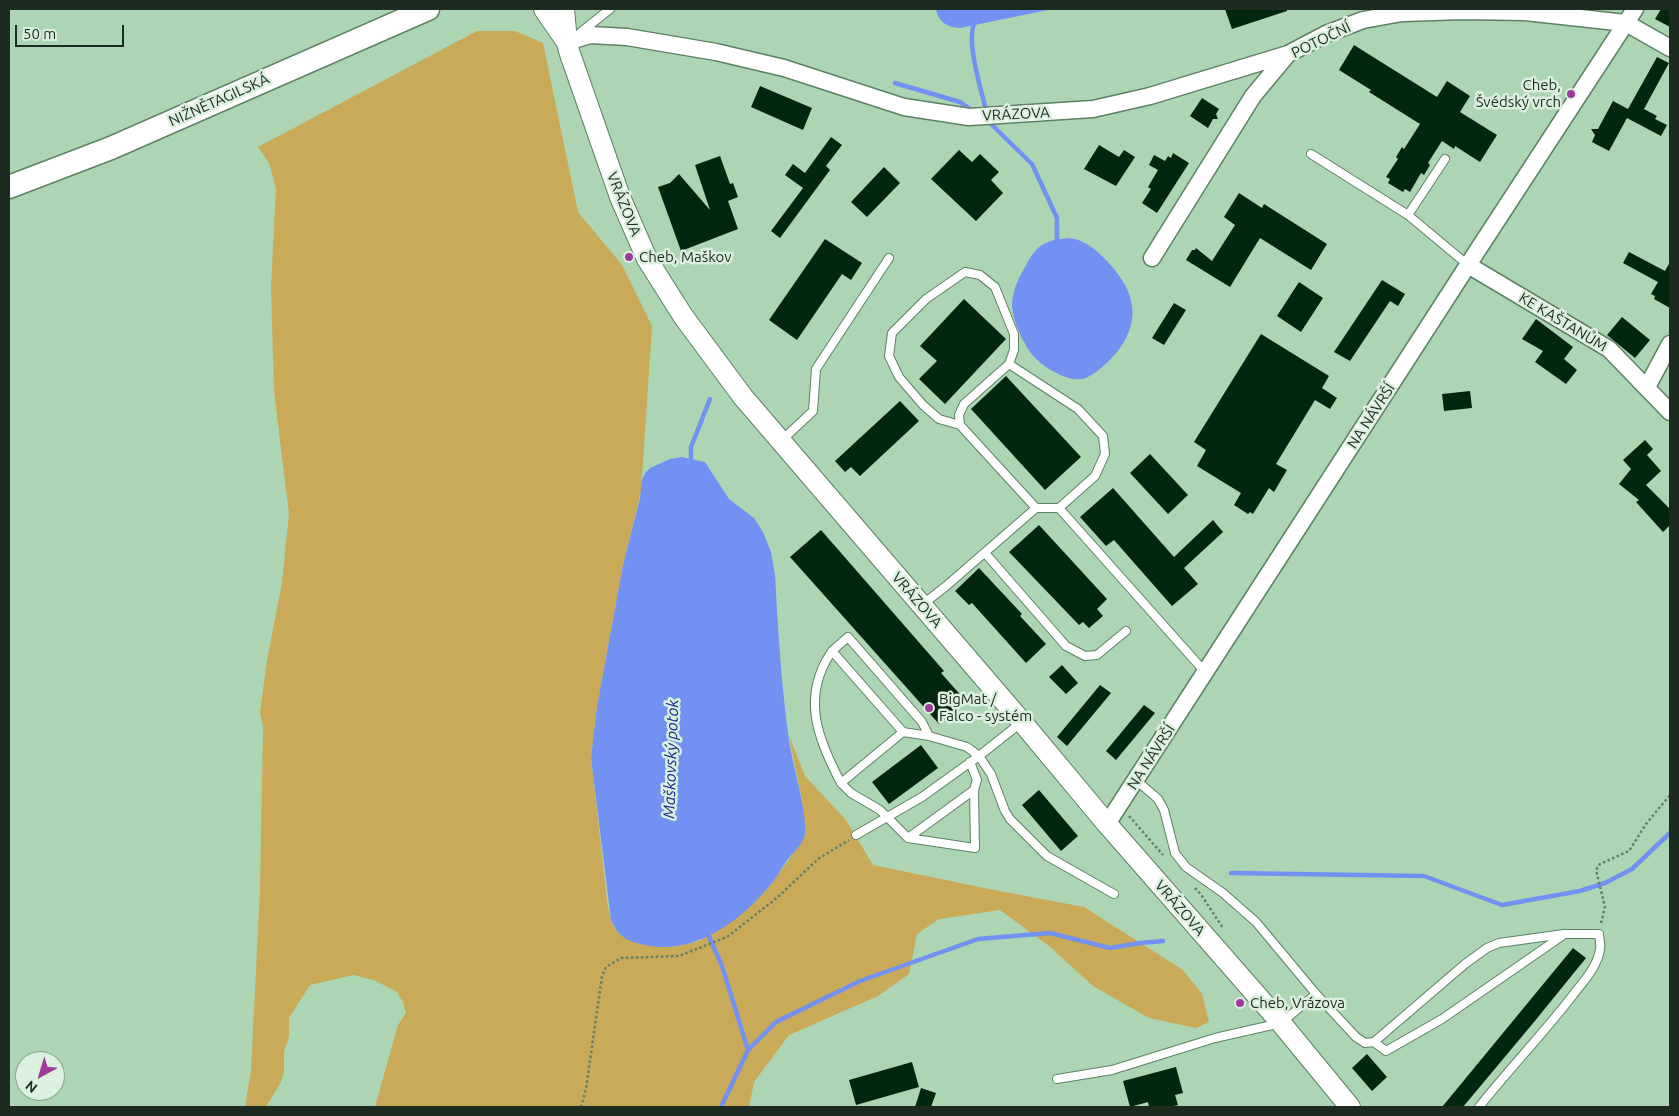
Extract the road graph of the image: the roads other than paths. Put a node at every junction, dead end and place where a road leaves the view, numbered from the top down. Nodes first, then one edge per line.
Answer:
1 (428, 9) edge
2 (544, 9) edge
3 (564, 9) edge
4 (610, 9) edge
5 (1636, 9) edge
6 (1626, 23) junction
7 (567, 42) junction
8 (1670, 48) edge
9 (1288, 54) junction
10 (1311, 154) dead end
11 (1444, 159) dead end
12 (9, 187) edge
13 (1408, 215) junction
14 (888, 258) dead end
15 (1152, 258) dead end
16 (1468, 265) junction
17 (1670, 344) edge
18 (1010, 364) junction
19 (1647, 386) junction
20 (1670, 412) edge
21 (960, 425) junction
22 (782, 441) junction
23 (1036, 508) junction
24 (1059, 508) junction
25 (985, 552) junction
26 (921, 605) junction
27 (1126, 631) dead end
28 (832, 651) junction
29 (1205, 672) junction
30 (1022, 722) junction
31 (903, 732) junction
32 (929, 736) junction
33 (979, 756) junction
34 (970, 762) junction
35 (1136, 780) junction
36 (841, 783) junction
37 (974, 790) junction
38 (888, 818) junction
39 (1107, 824) junction
40 (856, 835) road end
41 (908, 838) junction
42 (1114, 894) dead end
43 (1564, 934) junction
44 (1316, 994) junction
45 (1281, 1023) junction
46 (1374, 1042) junction
47 (1057, 1079) dead end
48 (1350, 1107) edge
49 (1479, 1107) edge

1 - 12 main road, NIŽNĚTAGILSKÁ
2 - 7 street
3 - 7 street, VRÁZOVA
4 - 7 lane
5 - 6 street, NA NÁVRŠÍ
6 - 8 street
6 - 9 street, POTOČNÍ
6 - 16 street, NA NÁVRŠÍ
7 - 9 street, VRÁZOVA
7 - 22 street, VRÁZOVA
9 - 15 street, POTOČNÍ
10 - 13 lane
11 - 13 lane
13 - 16 lane
14 - 22 lane
16 - 19 street, KE KAŠTANŮM
16 - 29 street, NA NÁVRŠÍ
17 - 19 street
18 - 21 lane
18 - 21 lane
18 - 24 lane
19 - 20 street, KE KAŠTANŮM
21 - 23 lane
22 - 26 street, VRÁZOVA
23 - 24 lane
23 - 25 lane
24 - 29 lane
25 - 26 lane
25 - 27 lane
26 - 30 street, VRÁZOVA
28 - 31 lane
28 - 32 lane
28 - 36 lane
29 - 35 street, NA NÁVRŠÍ
30 - 33 lane
30 - 39 street, VRÁZOVA
31 - 32 lane
31 - 36 lane
32 - 33 lane
33 - 34 lane
33 - 42 lane
34 - 37 lane
34 - 38 lane
35 - 39 street, NA NÁVRŠÍ
35 - 44 lane
36 - 38 lane
37 - 41 lane
37 - 41 lane
38 - 40 lane
38 - 41 lane
39 - 45 street, VRÁZOVA
43 - 46 lane
43 - 46 lane
43 - 49 lane
44 - 45 lane
44 - 46 lane
45 - 47 lane
45 - 48 street, VRÁZOVA

